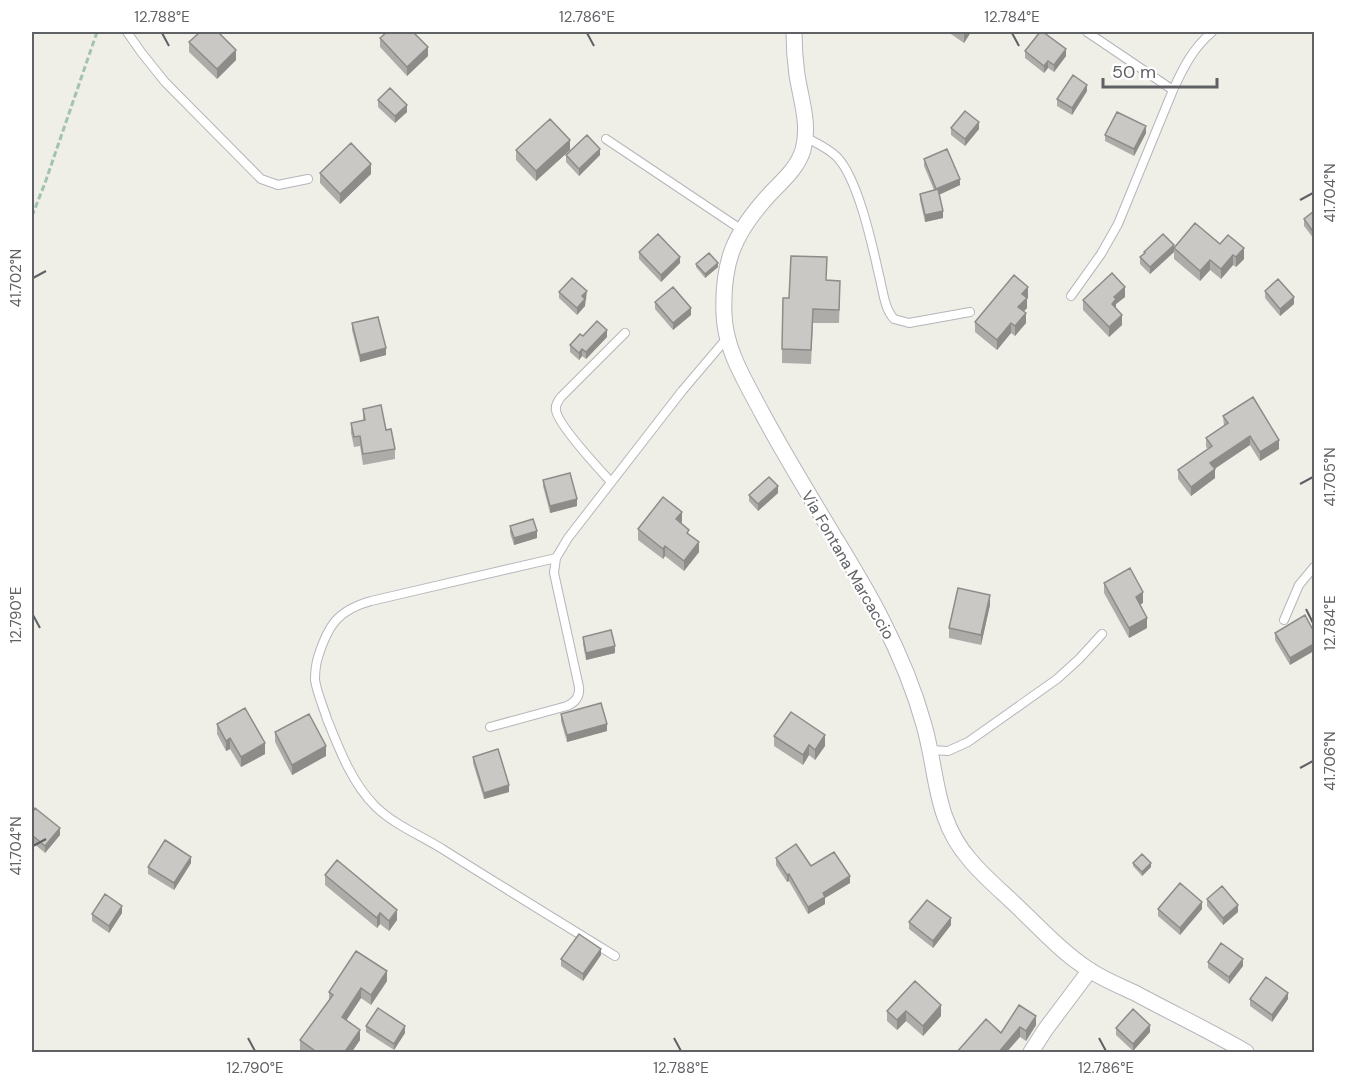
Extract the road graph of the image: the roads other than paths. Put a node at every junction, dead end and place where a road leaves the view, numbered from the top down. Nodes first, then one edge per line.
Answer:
1 (127, 32) edge
2 (794, 32) edge
3 (1087, 32) edge
4 (1212, 32) edge
5 (1173, 90) junction
6 (805, 137) junction
7 (606, 140) dead end
8 (308, 179) dead end
9 (742, 230) junction
10 (1071, 296) dead end
11 (970, 312) dead end
12 (625, 333) dead end
13 (727, 338) junction
14 (611, 482) junction
15 (556, 558) junction
16 (1314, 567) edge
17 (1284, 620) dead end
18 (1102, 634) dead end
19 (490, 727) dead end
20 (930, 750) junction
21 (615, 957) dead end
22 (1090, 970) junction
23 (1031, 1053) edge
24 (1246, 1053) edge

1 - 8 lane
2 - 6 street, Via Fontana Marcaccio
3 - 5 lane
4 - 5 lane
5 - 10 lane
6 - 9 street, Via Fontana Marcaccio
6 - 11 lane
7 - 9 lane
9 - 13 street, Via Fontana Marcaccio
12 - 14 lane
13 - 14 lane
13 - 20 street, Via Fontana Marcaccio
14 - 15 lane
15 - 19 lane
15 - 21 lane
16 - 17 lane
18 - 20 lane
20 - 22 street, Via Fontana Marcaccio
22 - 23 street
22 - 24 street, Via Fontana Marcaccio

